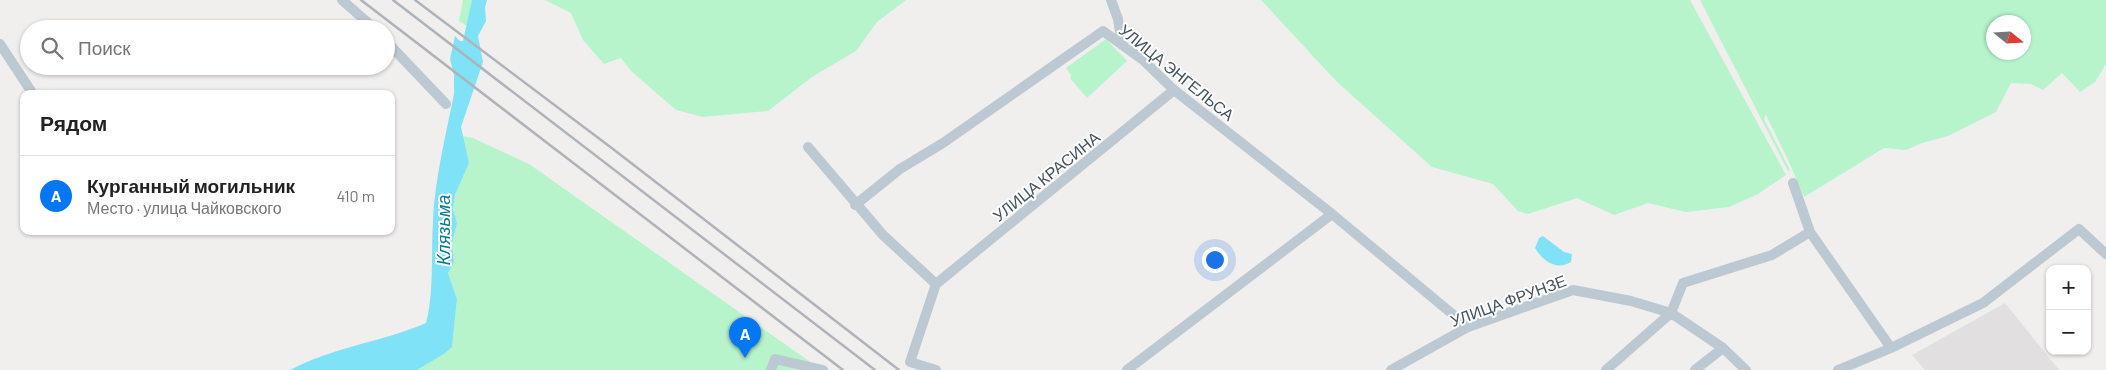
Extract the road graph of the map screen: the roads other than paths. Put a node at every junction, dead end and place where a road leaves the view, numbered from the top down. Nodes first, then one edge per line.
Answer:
1 (342, 0) edge
2 (1111, 0) edge
3 (365, 20) edge
4 (0, 44) edge
5 (1122, 45) junction
6 (395, 49) edge
7 (20, 74) edge
8 (20, 75) edge
9 (30, 90) edge
10 (1174, 90) junction
11 (446, 104) dead end
12 (808, 147) dead end
13 (1793, 183) dead end
14 (855, 205) junction
15 (1332, 214) junction
16 (1810, 232) junction
17 (2106, 254) edge
18 (936, 284) junction
19 (1671, 313) junction
20 (1468, 327) junction
21 (1723, 348) junction
22 (1891, 348) junction
23 (771, 370) edge
24 (823, 370) edge
25 (936, 370) edge
26 (1126, 370) edge
27 (1391, 370) edge
28 (1606, 370) edge
29 (1695, 370) edge
30 (1746, 370) edge
31 (1838, 370) edge

1 - 3 street
2 - 5 street
4 - 7 street
5 - 10 street, УЛИЦА ЭНГЕЛЬСА
5 - 14 street, УЛИЦА ЭНГЕЛЬСА
6 - 11 street
8 - 9 street
10 - 15 street, УЛИЦА ЭНГЕЛЬСА
10 - 18 street, УЛИЦА КРАСИНА
12 - 14 street
13 - 16 street
14 - 18 street
15 - 20 street, УЛИЦА ЭНГЕЛЬСА
15 - 26 street
16 - 19 street
16 - 22 street
17 - 22 street
18 - 25 street
19 - 20 street, УЛИЦА ФРУНЗЕ
19 - 21 street, УЛИЦА ФРУНЗЕ
19 - 28 street
20 - 27 street, УЛИЦА ФРУНЗЕ
21 - 29 street
21 - 30 street, УЛИЦА ФРУНЗЕ
22 - 31 street
23 - 24 street

